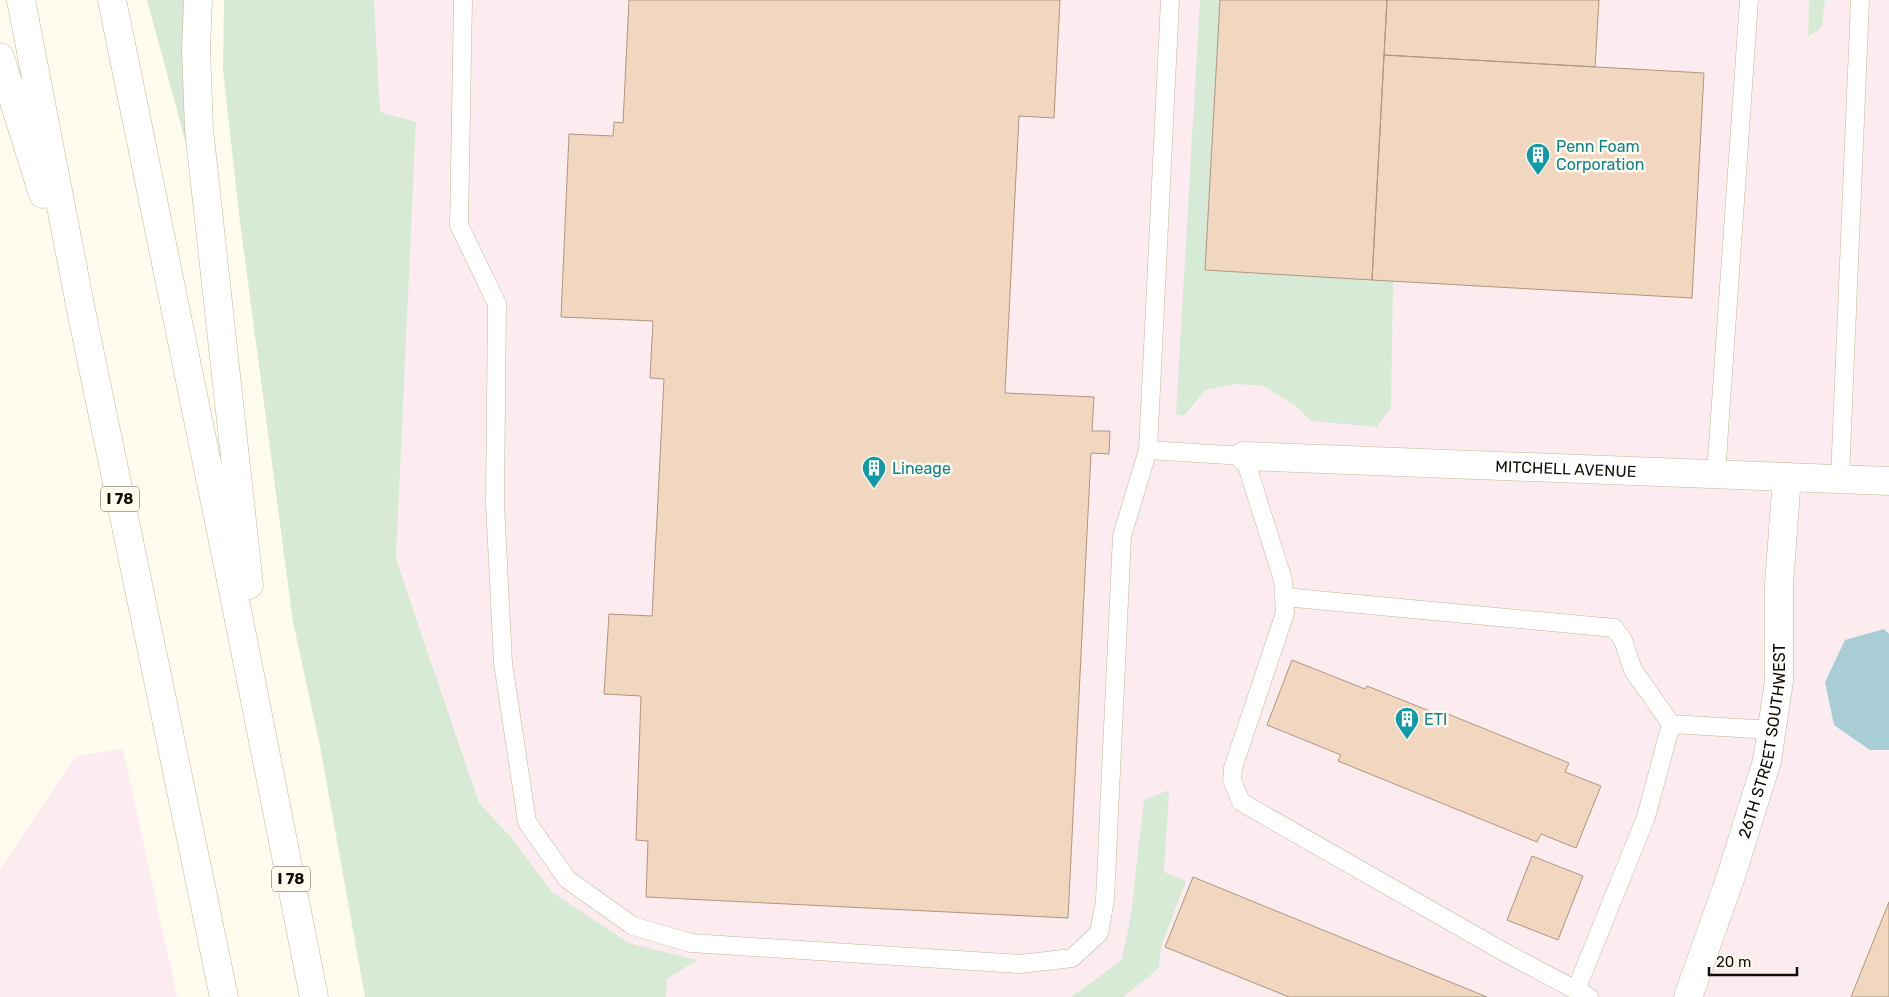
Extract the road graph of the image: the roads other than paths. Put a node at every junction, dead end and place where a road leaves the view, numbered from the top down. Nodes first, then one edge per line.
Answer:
1 (21, 0) edge
2 (112, 0) edge
3 (198, 0) edge
4 (463, 0) edge
5 (1170, 0) edge
6 (1749, 0) edge
7 (1860, 0) edge
8 (0, 58) edge
9 (82, 315) junction
10 (1148, 450) junction
11 (1244, 456) junction
12 (1716, 474) junction
13 (1787, 477) junction
14 (1840, 478) junction
15 (1889, 481) edge
16 (1284, 597) junction
17 (1671, 724) junction
18 (1772, 730) junction
19 (268, 761) junction
20 (1582, 993) edge
21 (224, 997) edge
22 (314, 997) edge
23 (1688, 997) edge

1 - 9 main road, I 78
2 - 19 main road, I 78
3 - 19 main road
4 - 10 lane
5 - 10 lane
6 - 12 lane
7 - 14 lane
8 - 9 main road
9 - 21 main road, I 78
10 - 11 lane
11 - 12 main road, MITCHELL AVENUE
11 - 16 lane
12 - 13 main road, MITCHELL AVENUE
13 - 14 main road, MITCHELL AVENUE
13 - 18 main road, 26TH STREET SOUTHWEST
14 - 15 main road, MITCHELL AVENUE
16 - 17 lane
16 - 20 lane
17 - 18 lane
17 - 20 lane
18 - 23 main road, 26TH STREET SOUTHWEST
19 - 22 main road, I 78

